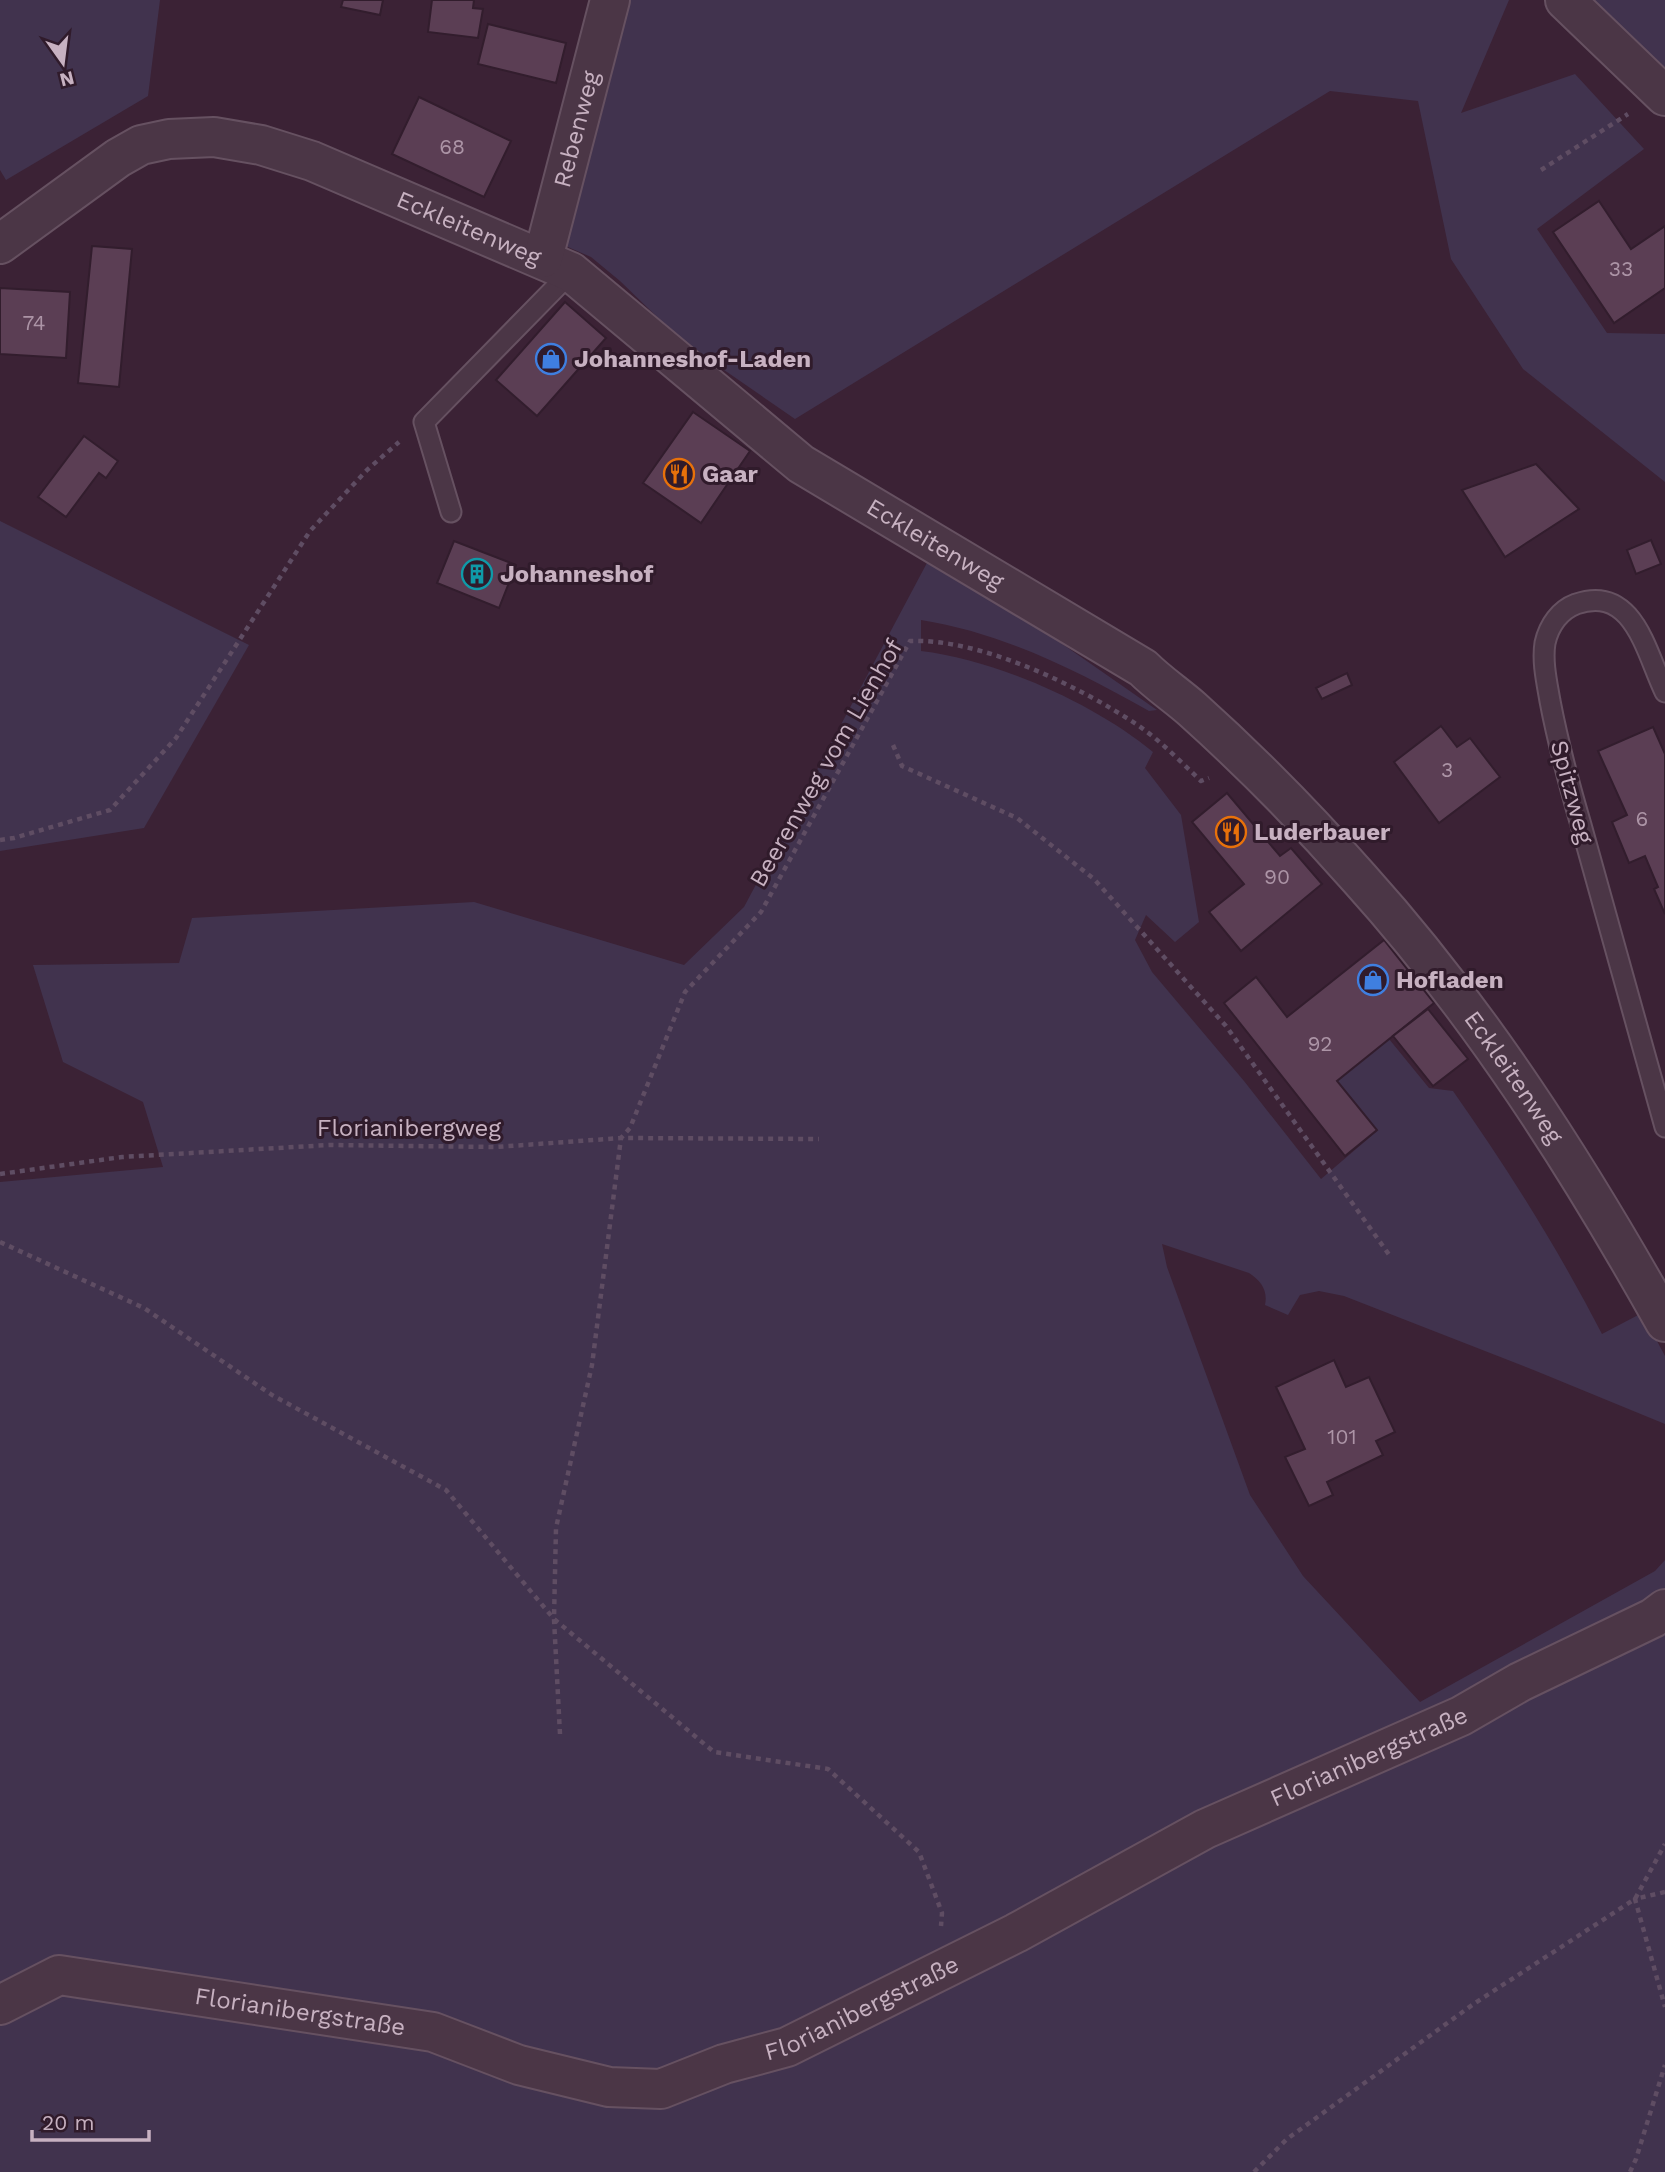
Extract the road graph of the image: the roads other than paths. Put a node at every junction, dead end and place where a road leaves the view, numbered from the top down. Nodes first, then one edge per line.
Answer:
1 (610, 0) edge
2 (1565, 0) edge
3 (1663, 94) edge
4 (0, 244) edge
5 (557, 265) junction
6 (451, 512) dead end
7 (1665, 692) edge
8 (1665, 1127) edge
9 (1665, 1322) edge
10 (1665, 1609) edge
11 (0, 2005) edge

1 - 5 street, Rebenweg
2 - 3 street
4 - 5 street, Eckleitenweg
5 - 6 lane
5 - 9 street, Eckleitenweg
7 - 8 lane, Spitzweg
10 - 11 street, Florianibergstraße

